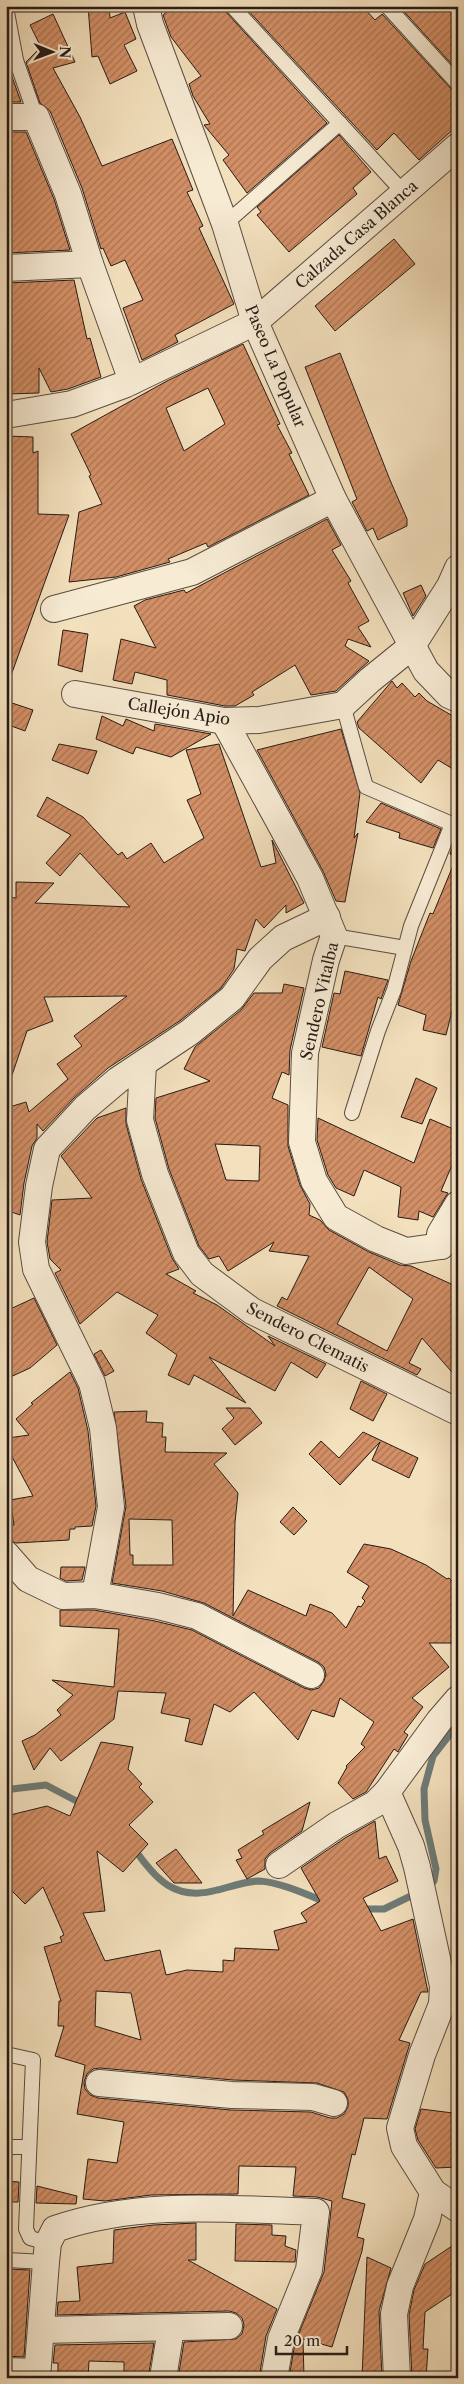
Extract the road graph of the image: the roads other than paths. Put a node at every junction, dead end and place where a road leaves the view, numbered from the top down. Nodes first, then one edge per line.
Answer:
1 (146, 6) edge
2 (232, 6) edge
3 (387, 6) edge
4 (6, 8) edge
5 (458, 84) edge
6 (6, 117) edge
7 (36, 117) junction
8 (340, 123) junction
9 (458, 146) edge
10 (404, 193) junction
11 (225, 224) junction
12 (90, 264) junction
13 (6, 268) edge
14 (255, 322) junction
15 (132, 381) junction
16 (6, 415) edge
17 (333, 499) junction
18 (458, 568) edge
19 (54, 609) dead end
20 (412, 646) junction
21 (75, 694) dead end
22 (458, 699) edge
23 (343, 705) junction
24 (224, 721) junction
25 (330, 926) junction
26 (405, 948) junction
27 (142, 1064) junction
28 (352, 1113) dead end
29 (458, 1204) edge
30 (450, 1252) edge
31 (458, 1412) edge
32 (6, 1554) edge
33 (95, 1595) junction
34 (311, 1675) dead end
35 (458, 1699) edge
36 (387, 1792) junction
37 (279, 1865) dead end
38 (6, 2054) edge
39 (99, 2083) dead end
40 (334, 2103) dead end
41 (6, 2147) edge
42 (29, 2148) junction
43 (432, 2192) junction
44 (458, 2209) edge
45 (47, 2252) junction
46 (6, 2260) edge
47 (229, 2326) dead end
48 (171, 2329) junction
49 (42, 2330) junction
50 (6, 2365) edge
51 (38, 2372) edge
52 (163, 2378) edge
53 (274, 2378) edge
54 (397, 2378) edge

1 - 11 street, Paseo La Popular
2 - 8 lane
3 - 5 lane
4 - 7 lane
6 - 7 street
7 - 12 street
8 - 10 lane
8 - 11 lane
9 - 10 street, Calzada Casa Blanca
10 - 14 street, Calzada Casa Blanca
11 - 14 street, Paseo La Popular
12 - 13 street
12 - 15 street
14 - 15 street, Calzada Casa Blanca
14 - 17 street, Paseo La Popular
15 - 16 street, Calzada Casa Blanca
17 - 19 street
17 - 20 street, Paseo La Popular
18 - 20 street
20 - 22 street, Paseo La Popular
20 - 23 street
21 - 24 street, Callejón Apio
23 - 24 street, Callejón Apio
23 - 26 lane
24 - 25 street, Sendero Vitalba
25 - 26 lane
25 - 27 street
25 - 30 street, Sendero Vitalba
26 - 28 lane
27 - 31 street, Sendero Clematis
27 - 33 street
29 - 30 street
32 - 33 street
33 - 34 street
35 - 36 street
36 - 37 street
36 - 43 street
38 - 42 lane
39 - 40 street
41 - 42 lane
42 - 45 lane
43 - 44 street
43 - 54 street
45 - 46 lane
45 - 49 street
45 - 53 street
47 - 48 street
48 - 49 street
48 - 52 street
49 - 51 street
50 - 51 lane

